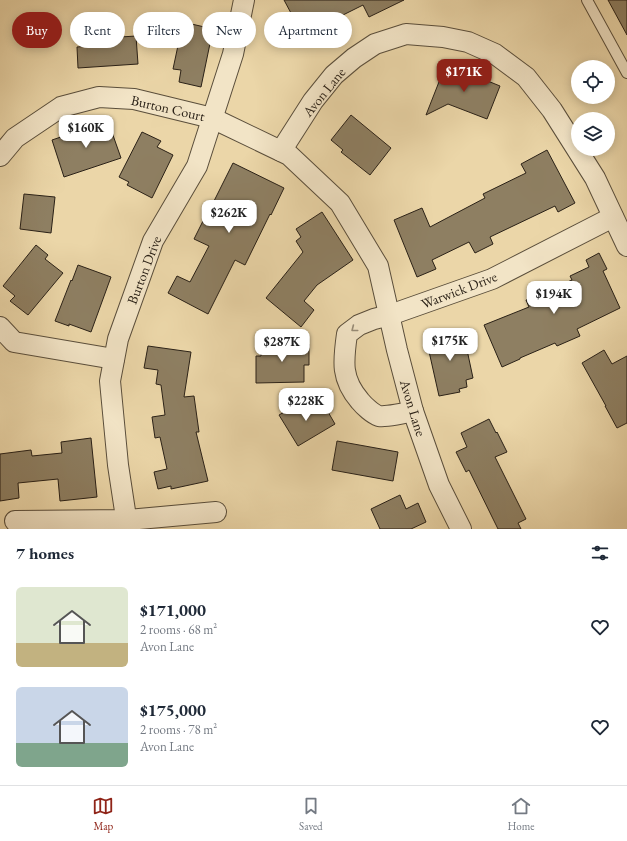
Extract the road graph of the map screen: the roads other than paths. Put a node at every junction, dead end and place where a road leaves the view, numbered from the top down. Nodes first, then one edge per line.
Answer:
1 (244, 0) edge
2 (587, 0) edge
3 (627, 73) edge
4 (212, 118) junction
5 (281, 151) junction
6 (0, 156) edge
7 (613, 217) junction
8 (627, 246) edge
9 (390, 315) junction
10 (0, 327) edge
11 (114, 360) junction
12 (413, 412) junction
13 (216, 512) dead end
14 (15, 521) dead end
15 (129, 525) edge
16 (461, 529) edge

1 - 4 street, Burton Drive
2 - 3 lane
4 - 5 street, Avon Lane
4 - 6 street, Burton Court
4 - 11 street, Burton Drive
5 - 7 street, Avon Lane
5 - 9 street, Avon Lane
7 - 8 street, Avon Lane
7 - 9 street, Warwick Drive
9 - 12 street, Avon Lane
9 -> 12 street, Warwick Drive
10 - 11 street
11 - 15 street, Burton Drive
12 - 16 street, Avon Lane
13 - 15 street
14 - 15 street

